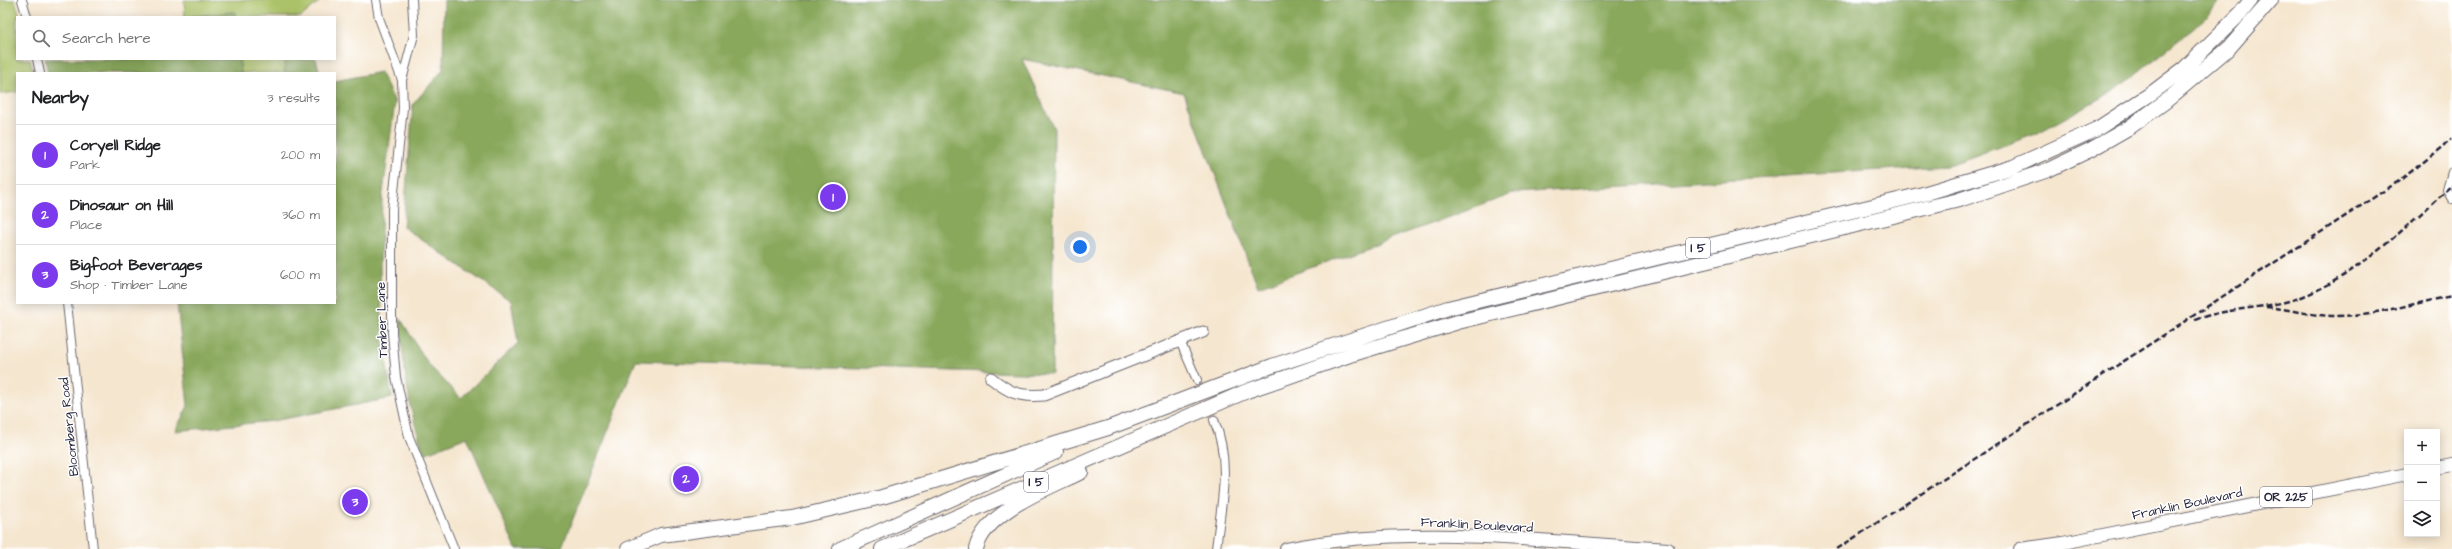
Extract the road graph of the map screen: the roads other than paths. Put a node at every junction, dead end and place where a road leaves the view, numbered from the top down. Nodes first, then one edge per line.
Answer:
1 (22, 0) edge
2 (376, 0) edge
3 (412, 0) edge
4 (2251, 0) edge
5 (2271, 0) edge
6 (27, 16) edge
7 (37, 60) edge
8 (40, 72) edge
9 (402, 80) junction
10 (2452, 172) edge
11 (2452, 199) edge
12 (67, 304) edge
13 (1203, 332) dead end
14 (1180, 341) junction
15 (991, 378) dead end
16 (1197, 380) tunnel mouth
17 (1191, 415) junction
18 (1214, 420) tunnel mouth
19 (1108, 428) junction
20 (2452, 465) edge
21 (2440, 467) edge
22 (2404, 475) edge
23 (93, 549) edge
24 (454, 549) edge
25 (628, 549) edge
26 (840, 549) edge
27 (882, 549) edge
28 (976, 549) edge
29 (1216, 549) edge
30 (1286, 549) edge
31 (1668, 549) edge
32 (2020, 549) edge

1 - 6 street
2 - 9 street, Timber Lane
3 - 9 street, Timber Lane
4 - 19 highway, I 5
5 - 17 highway, I 5
7 - 8 street
9 - 24 street, Timber Lane
10 - 11 street
12 - 23 street, Bloomberg Road
13 - 14 street
14 - 15 street
14 - 16 street
17 - 27 highway, I 5
17 - 28 highway
18 - 29 street
19 - 25 highway
19 - 26 highway, I 5
20 - 21 main road
22 - 32 main road, Franklin Boulevard / OR 225
30 - 31 main road, Franklin Boulevard

